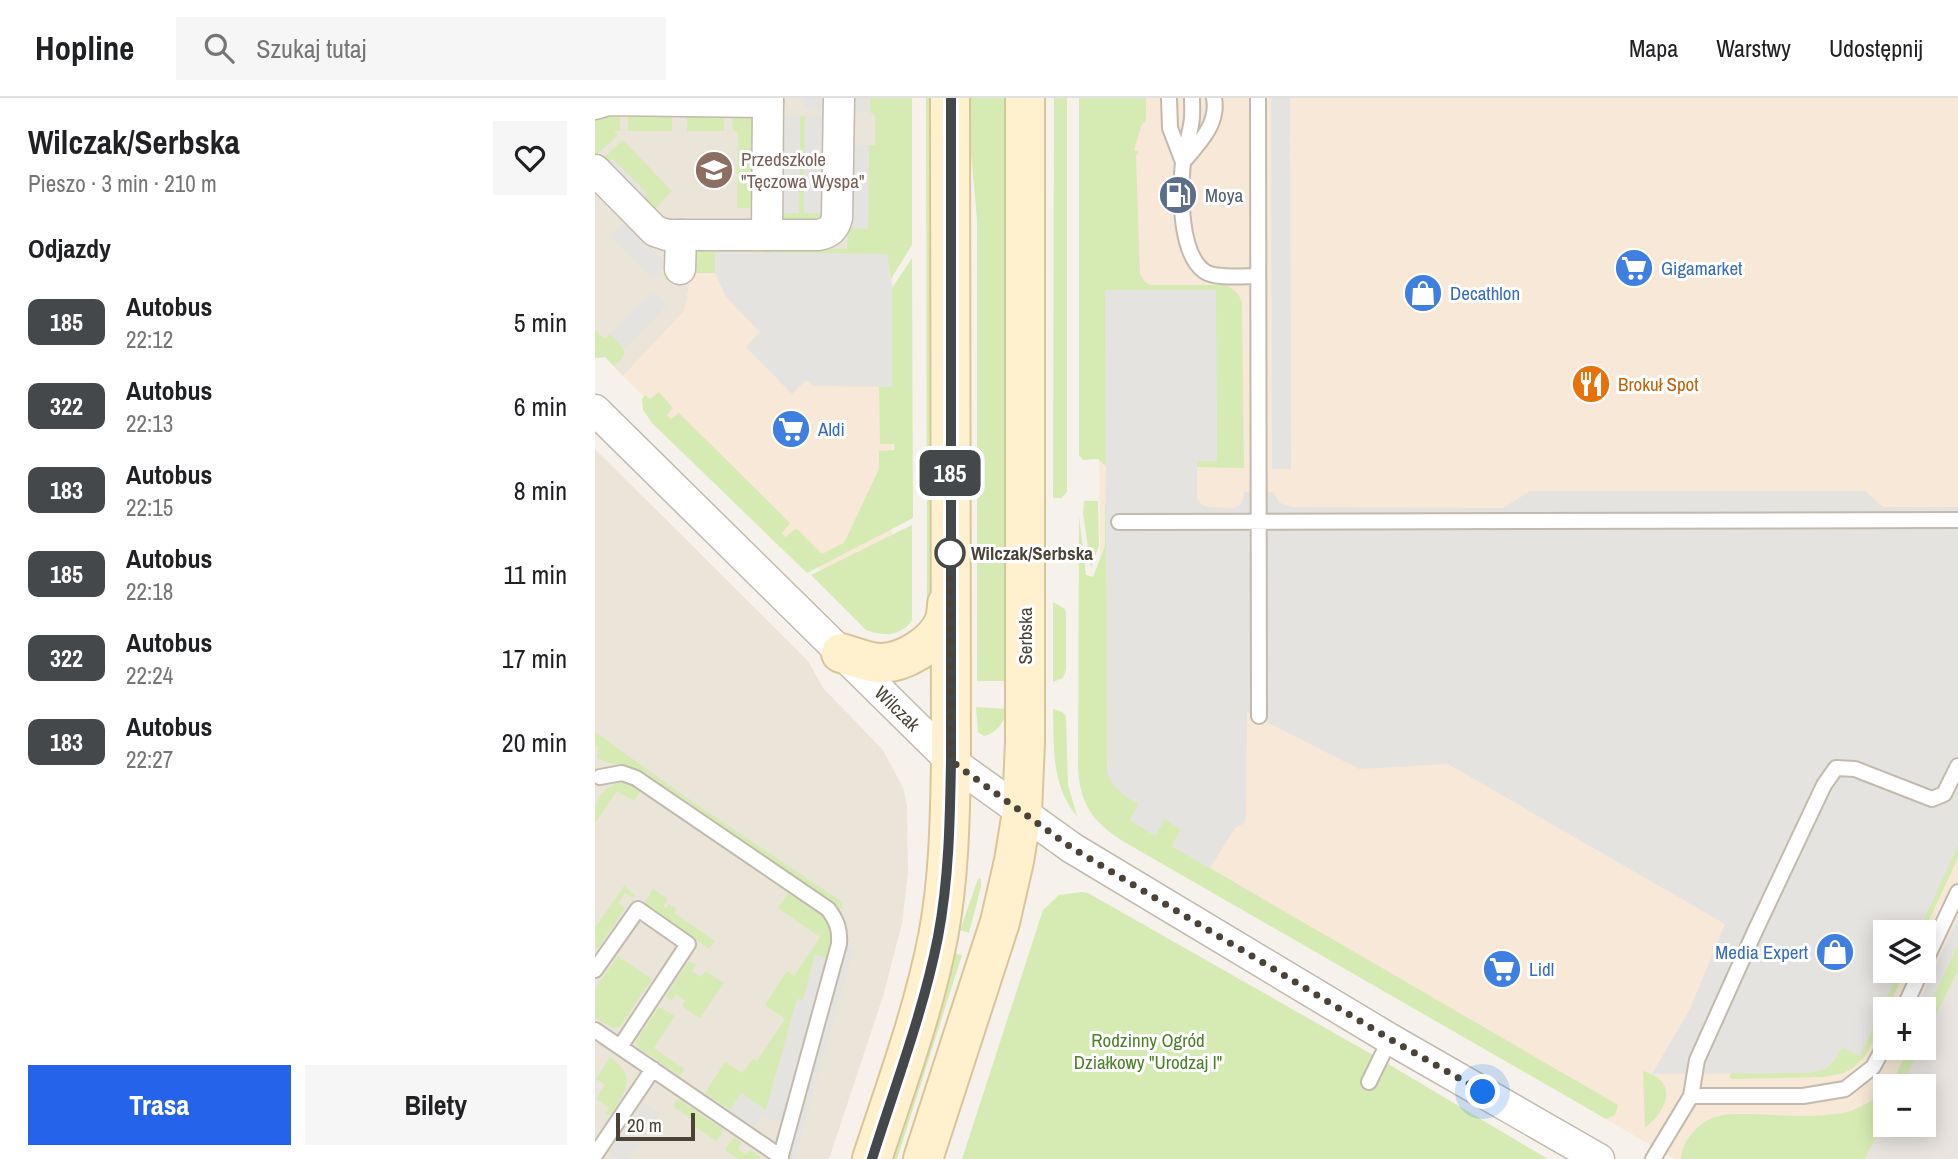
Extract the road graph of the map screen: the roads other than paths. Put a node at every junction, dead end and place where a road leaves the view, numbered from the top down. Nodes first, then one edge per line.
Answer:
1 (839, 98) edge
2 (950, 98) edge
3 (1025, 98) edge
4 (1169, 98) edge
5 (1192, 98) edge
6 (1214, 98) edge
7 (1258, 98) edge
8 (768, 100) edge
9 (595, 104) edge
10 (1183, 162) junction
11 (595, 170) edge
12 (681, 235) junction
13 (767, 235) junction
14 (680, 269) dead end
15 (1257, 276) junction
16 (596, 412) edge
17 (1958, 520) edge
18 (1119, 522) dead end
19 (1258, 522) junction
20 (951, 584) junction
21 (841, 653) junction
22 (1259, 716) dead end
23 (951, 761) junction
24 (1958, 766) edge
25 (597, 779) edge
26 (1022, 812) junction
27 (1958, 892) edge
28 (1936, 939) edge
29 (595, 970) edge
30 (595, 1030) edge
31 (1390, 1039) junction
32 (620, 1047) junction
33 (1877, 1060) edge
34 (653, 1069) junction
35 (1369, 1082) dead end
36 (1691, 1096) junction
37 (595, 1155) edge
38 (780, 1158) edge
39 (872, 1159) edge
40 (923, 1159) edge
41 (1599, 1159) edge
42 (1653, 1159) edge

1 - 13 street
2 - 20 street
3 - 26 street, Serbska
4 - 10 lane
5 - 10 lane
6 - 10 lane
7 - 15 lane
8 - 9 street
8 - 13 street
10 - 15 lane
11 - 12 street
12 - 13 street
12 - 14 street
15 - 19 lane
16 - 21 street, Wilczak
17 - 19 lane
18 - 19 lane
19 - 22 lane
20 - 21 street, Wilczak
20 - 23 street
21 - 23 street, Wilczak
23 - 26 street, Wilczak
23 - 39 street
24 - 36 lane
25 - 38 lane
26 - 31 street, Wilczak
26 - 40 street, Serbska
27 - 28 lane
29 - 32 lane
30 - 32 lane
31 - 35 lane
31 - 41 street, Wilczak
32 - 34 lane
33 - 36 lane
34 - 37 lane
34 - 38 lane
36 - 42 lane

